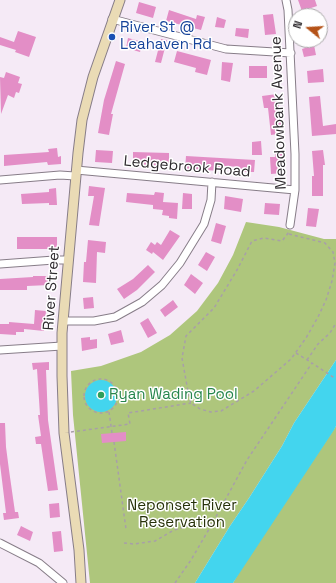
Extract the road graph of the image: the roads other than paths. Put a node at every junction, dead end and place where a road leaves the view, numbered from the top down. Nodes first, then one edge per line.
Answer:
1 (120, 0) edge
2 (286, 0) edge
3 (112, 20) junction
4 (291, 53) junction
5 (76, 173) junction
6 (0, 180) edge
7 (212, 182) junction
8 (295, 190) junction
9 (290, 225) dead end
10 (68, 260) junction
11 (0, 264) edge
12 (63, 321) junction
13 (62, 346) junction
14 (0, 350) edge
15 (0, 543) edge
16 (63, 583) edge
17 (81, 583) edge

1 - 3 main road, River Street
2 - 4 street, Meadowbank Avenue
3 - 4 street
3 - 5 main road, River Street
4 - 8 street, Meadowbank Avenue
5 - 6 street, Ledgebrook Road
5 - 7 street, Ledgebrook Road
5 - 10 main road, River Street
7 - 8 street, Ledgebrook Road
7 - 12 street
8 - 9 street, Meadowbank Avenue
10 - 11 street
10 - 12 main road, River Street
12 - 13 main road, River Street
13 - 14 street
13 - 17 main road, River Street
15 - 16 street

